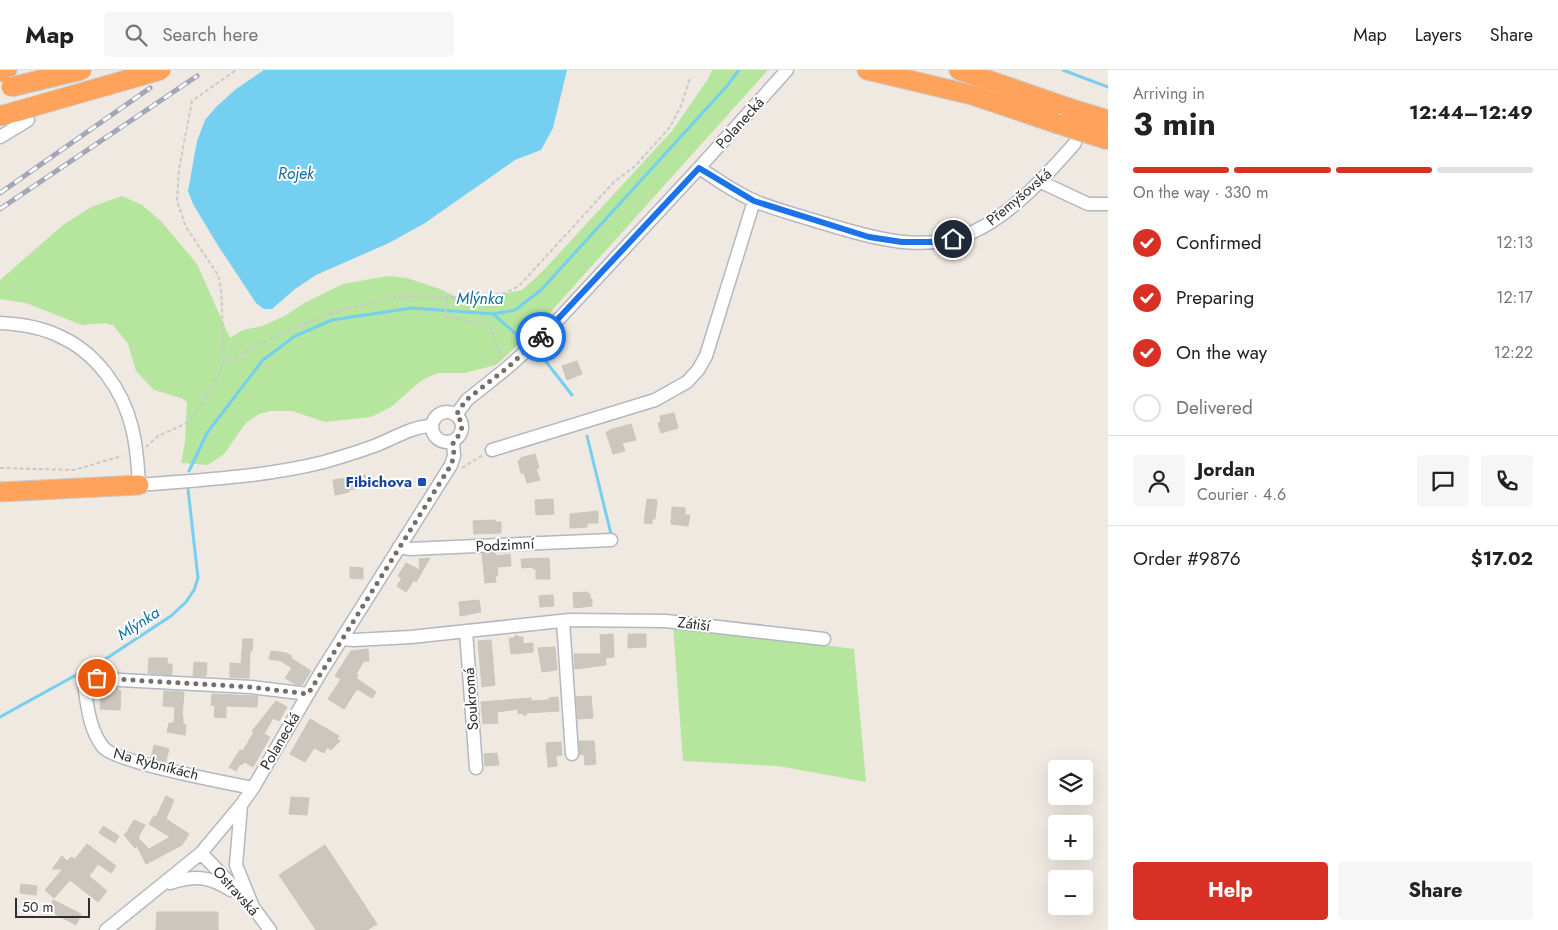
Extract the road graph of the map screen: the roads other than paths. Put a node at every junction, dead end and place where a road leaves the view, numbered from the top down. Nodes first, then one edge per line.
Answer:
1 (82, 70) edge
2 (161, 70) edge
3 (788, 70) edge
4 (867, 70) edge
5 (959, 70) edge
6 (5, 80) edge
7 (14, 116) edge
8 (1108, 120) edge
9 (0, 137) edge
10 (1108, 140) edge
11 (1075, 143) dead end
12 (699, 168) junction
13 (1040, 182) junction
14 (754, 201) junction
15 (1108, 204) edge
16 (0, 323) edge
17 (456, 415) junction
18 (432, 426) junction
19 (453, 441) junction
20 (492, 450) road end
21 (139, 485) junction
22 (0, 490) edge
23 (611, 540) dead end
24 (399, 546) junction
25 (563, 621) junction
26 (466, 631) junction
27 (824, 639) dead end
28 (342, 640) junction
29 (308, 694) junction
30 (572, 754) dead end
31 (476, 768) dead end
32 (253, 788) junction
33 (241, 805) junction
34 (201, 853) junction
35 (164, 884) junction
36 (253, 907) junction
37 (106, 930) edge
38 (270, 930) edge

1 - 6 highway, bridge
2 - 7 highway, bridge
3 - 12 street, Polanecká
4 - 10 highway, bridge
5 - 8 highway, bridge
7 - 9 street
11 - 13 street, Přemyšovská
12 - 14 street, Přemyšovská
12 - 17 street, Polanecká
13 - 14 street, Přemyšovská
13 - 15 street
14 - 20 street
16 - 21 street
17 - 18 street
17 - 19 street
18 - 19 street
18 - 21 street
19 - 24 street, Polanecká
21 - 22 highway
23 - 24 street, Podzimní
24 - 28 street, Polanecká
25 - 26 street, Zátiší
25 - 27 street, Zátiší
25 - 30 street
26 - 28 street, Zátiší
26 - 31 street, Soukromá
28 - 29 street, Polanecká
29 - 32 street, Polanecká
29 - 32 street, Na Rybníkách
32 - 33 street, Polanecká
33 - 34 street, Polanecká
33 - 36 street
34 - 35 street, Polanecká
34 - 36 street, Ostravská
35 - 36 street
35 - 37 street, Polanecká
36 - 38 street, Ostravská

